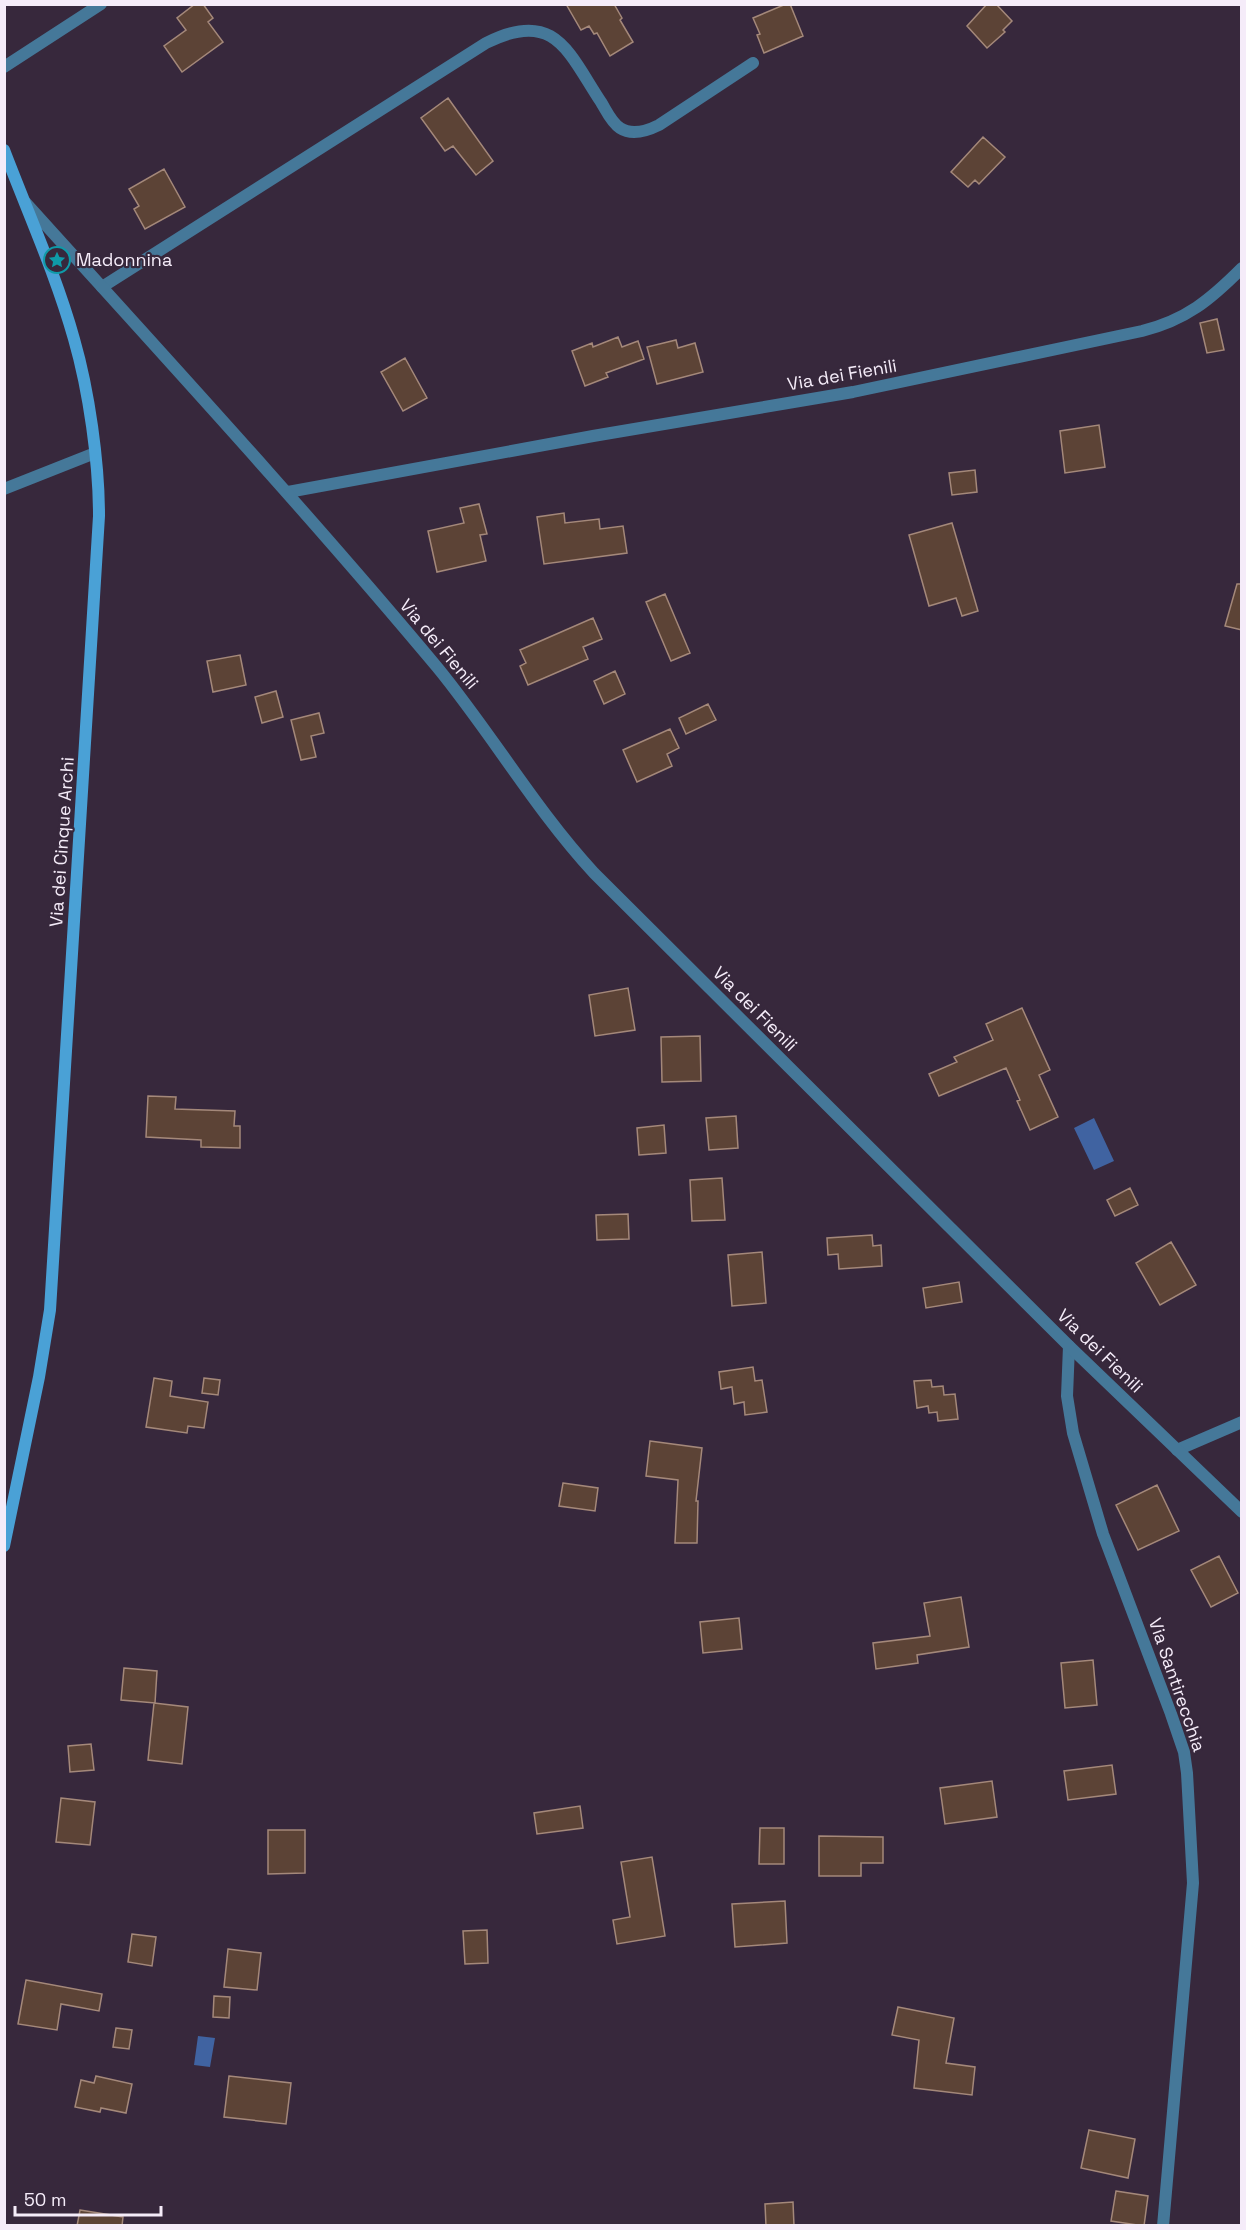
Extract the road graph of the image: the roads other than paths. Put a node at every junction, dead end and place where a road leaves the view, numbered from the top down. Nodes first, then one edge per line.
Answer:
1 (101, 4) edge
2 (753, 63) dead end
3 (4, 67) edge
4 (4, 150) edge
5 (23, 200) junction
6 (1242, 268) edge
7 (102, 287) junction
8 (95, 453) junction
9 (4, 489) edge
10 (288, 492) junction
11 (1069, 1346) junction
12 (1242, 1422) edge
13 (1177, 1449) junction
14 (1242, 1512) edge
15 (4, 1546) edge
16 (1163, 2226) edge

1 - 3 street
2 - 7 street
4 - 5 main road, Via dei Cinque Archi
5 - 7 street, Via dei Fienili
5 - 8 main road, Via dei Cinque Archi
6 - 10 street, Via dei Fienili
7 - 10 street, Via dei Fienili
8 - 9 street
8 - 15 main road, Via dei Cinque Archi
10 - 11 street, Via dei Fienili
11 - 13 street, Via dei Fienili
11 - 16 street, Via Santirecchia
12 - 13 street
13 - 14 street, Via dei Fienili

